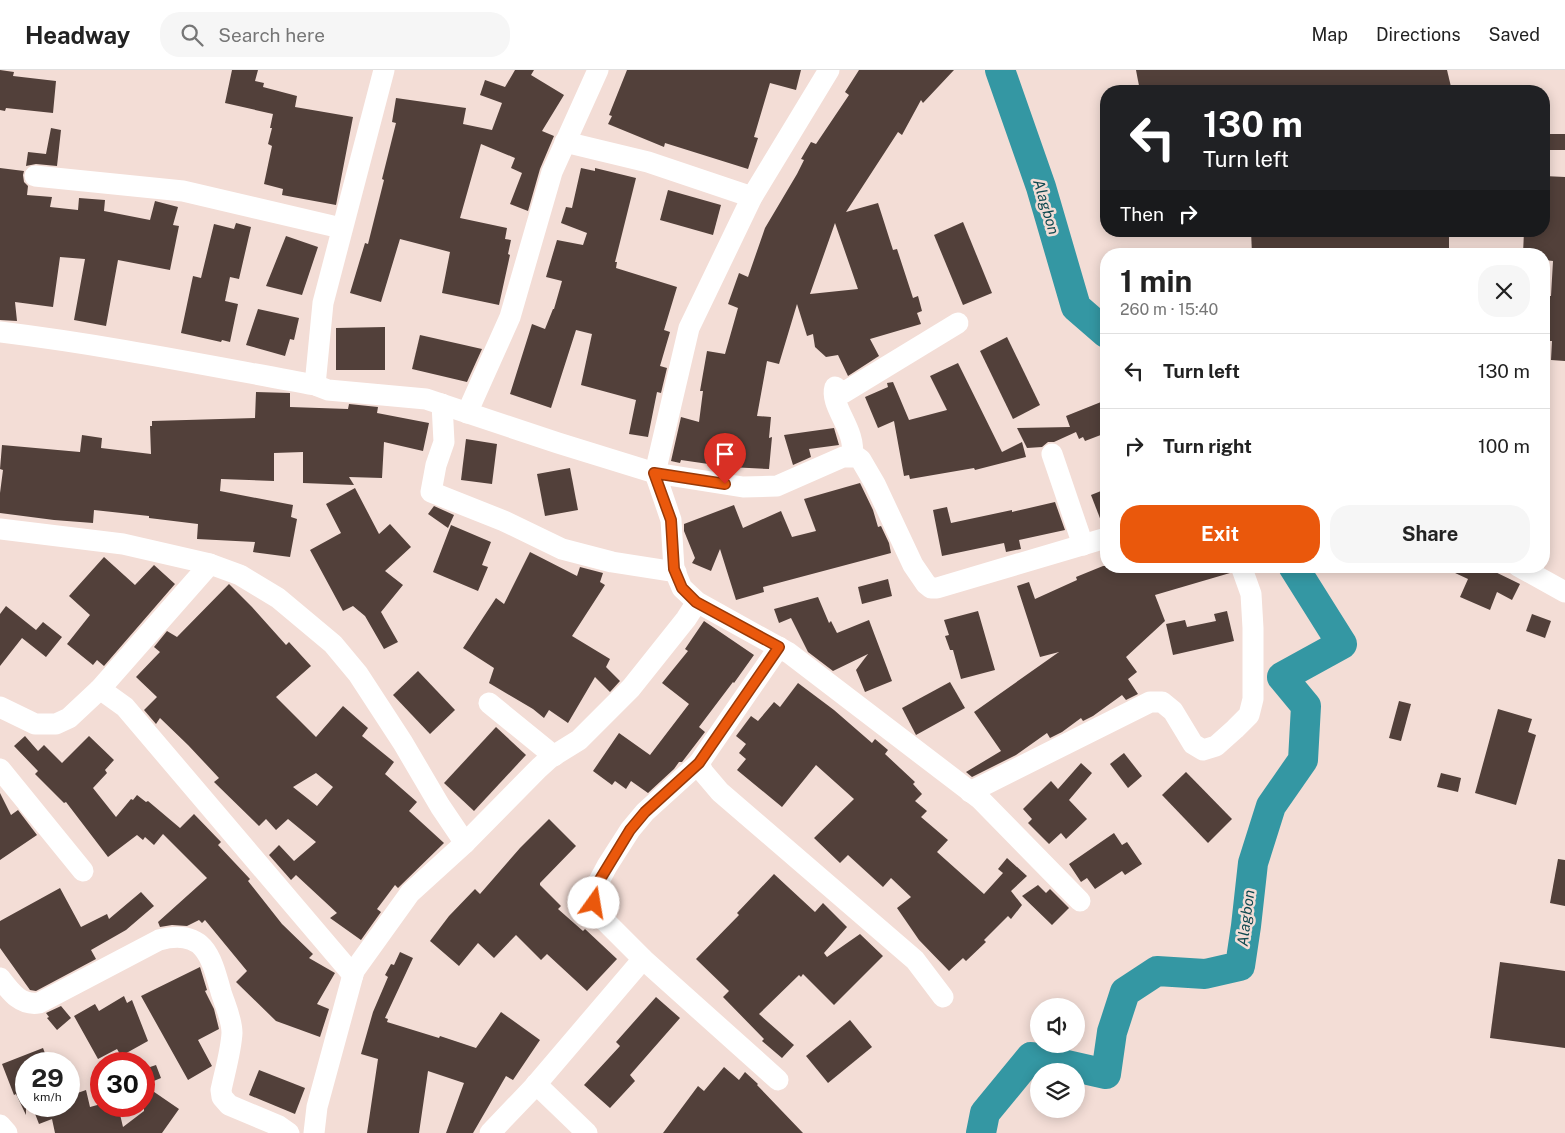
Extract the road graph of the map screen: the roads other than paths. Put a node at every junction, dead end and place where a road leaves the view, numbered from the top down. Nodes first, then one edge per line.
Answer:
1 (384, 70) edge
2 (598, 70) edge
3 (829, 70) edge
4 (565, 142) junction
5 (35, 176) dead end
6 (752, 197) junction
7 (342, 228) junction
8 (958, 323) dead end
9 (0, 332) edge
10 (314, 385) junction
11 (442, 404) junction
12 (467, 413) junction
13 (1052, 454) dead end
14 (852, 456) junction
15 (654, 473) junction
16 (0, 528) edge
17 (1100, 540) edge
18 (1084, 545) junction
19 (210, 564) junction
20 (676, 572) junction
21 (1243, 573) edge
22 (1531, 573) edge
23 (1565, 592) edge
24 (696, 602) junction
25 (779, 647) junction
26 (100, 689) junction
27 (489, 703) dead end
28 (0, 707) edge
29 (554, 756) junction
30 (699, 763) junction
31 (0, 769) edge
32 (970, 792) junction
33 (465, 843) junction
34 (83, 871) dead end
35 (1080, 901) dead end
36 (642, 959) junction
37 (353, 975) junction
38 (0, 978) edge
39 (943, 997) dead end
40 (778, 1080) dead end
41 (536, 1084) junction
42 (0, 1124) edge
43 (7, 1133) edge
44 (289, 1133) edge
45 (314, 1133) edge
46 (490, 1133) edge
47 (587, 1133) edge

1 - 7 street
2 - 4 street
3 - 6 street
4 - 6 street
4 - 12 street
5 - 7 street
6 - 15 street
7 - 10 street
8 - 14 street
9 - 10 street
10 - 11 street
11 - 12 street
11 - 20 street
12 - 15 street
13 - 18 street
14 - 15 street
14 - 18 street
15 - 20 street
16 - 19 street
17 - 18 street
19 - 26 street
19 - 33 street
20 - 24 street
21 - 32 street
22 - 23 street
24 - 25 street
24 - 29 street
25 - 30 street
25 - 32 street
26 - 28 street
26 - 37 street
27 - 29 street
29 - 33 street
30 - 36 street
30 - 39 street
31 - 34 street
32 - 35 street
33 - 37 street
36 - 40 street
36 - 41 street
37 - 45 street
38 - 44 street
41 - 46 street
41 - 47 street
42 - 43 street

